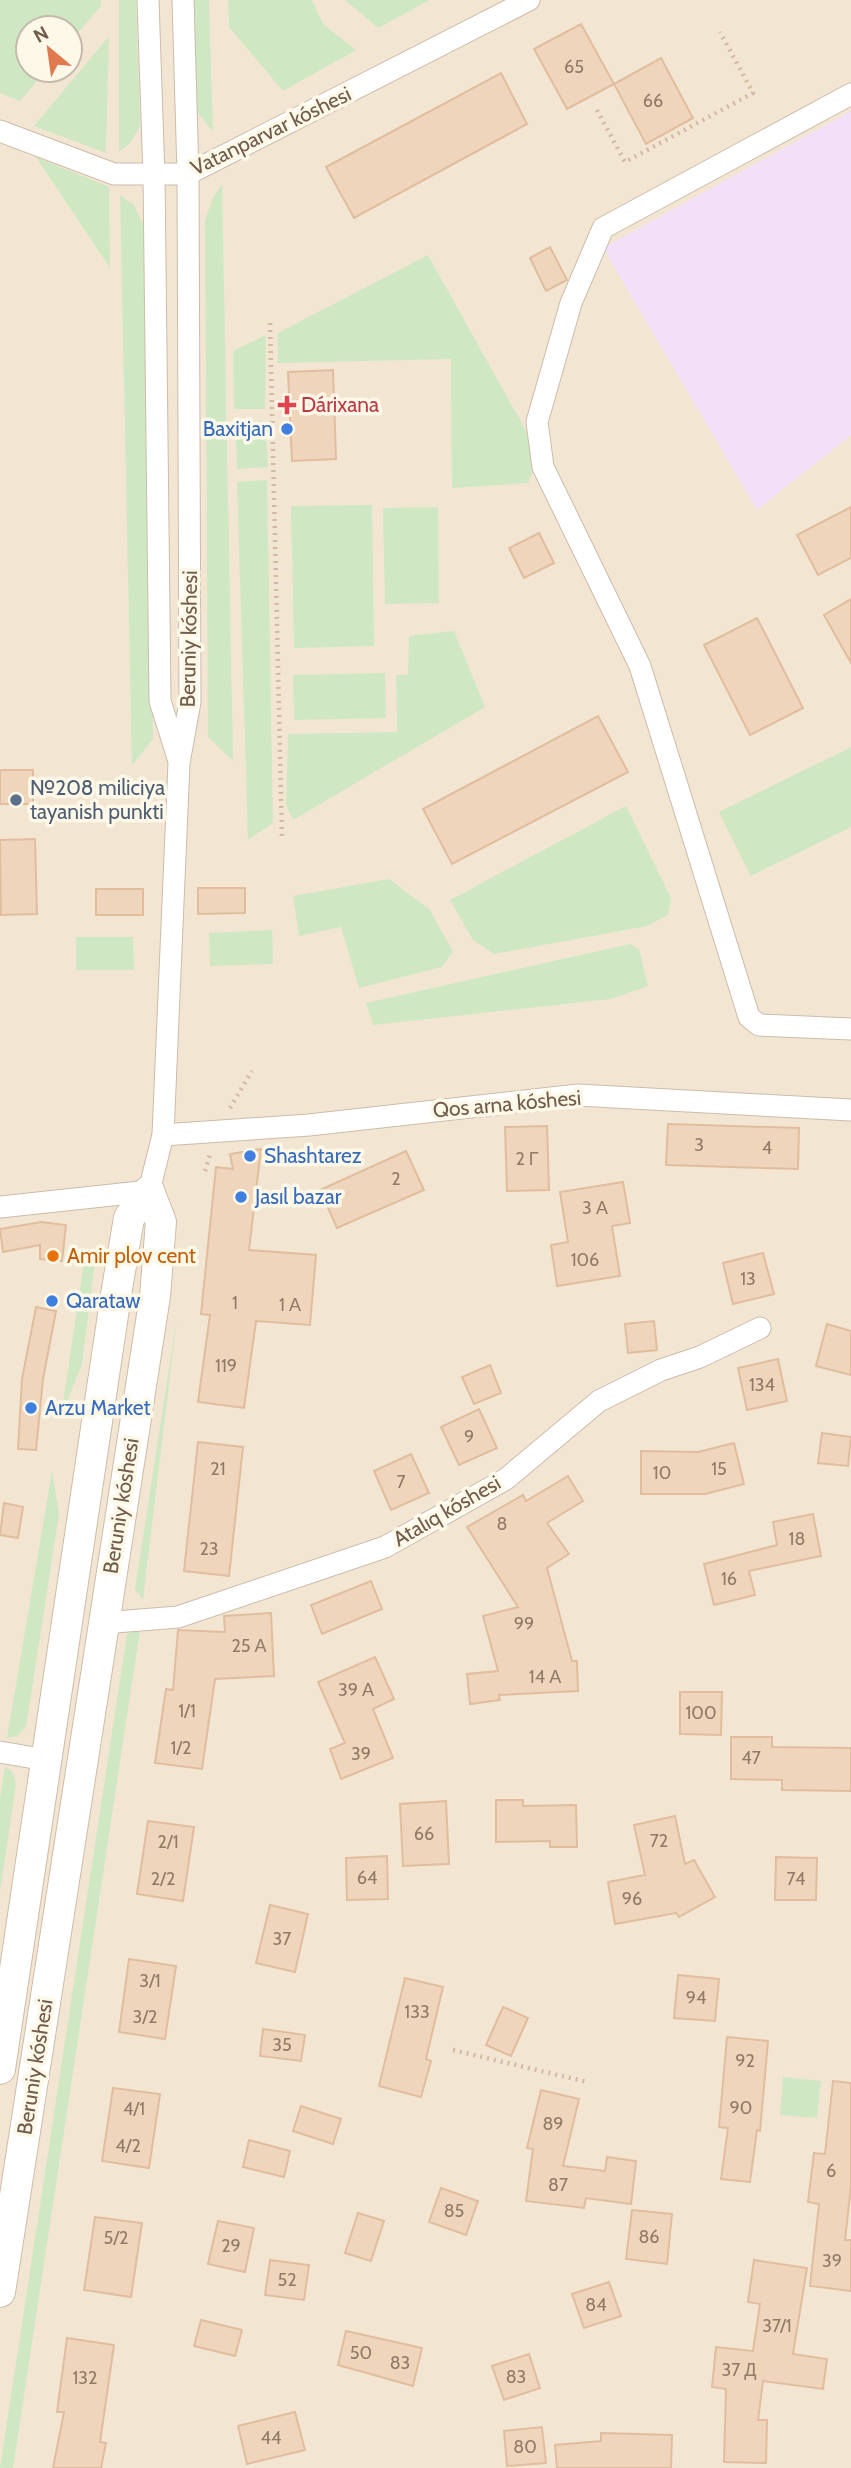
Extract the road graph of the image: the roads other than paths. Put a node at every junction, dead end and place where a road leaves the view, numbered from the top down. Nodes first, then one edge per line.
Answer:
1 (148, 0) edge
2 (183, 0) edge
3 (529, 0) edge
4 (851, 94) edge
5 (0, 131) edge
6 (188, 174) junction
7 (154, 176) junction
8 (179, 763) junction
9 (851, 1030) edge
10 (851, 1110) edge
11 (163, 1135) junction
12 (149, 1191) junction
13 (0, 1207) edge
14 (760, 1328) dead end
15 (103, 1623) junction
16 (0, 1752) edge
17 (46, 1760) junction
18 (0, 2069) edge
19 (0, 2292) edge

1 - 7 street, Beruniy kóshesi
2 - 6 street, Beruniy kóshesi
3 - 6 street, Vatanparvar kóshesi
4 - 9 street
5 - 7 street, Vatanparvar kóshesi
6 - 7 street, Vatanparvar kóshesi
6 - 8 street, Beruniy kóshesi
7 - 8 street, Beruniy kóshesi
8 - 11 street
10 - 11 street, Qos arna kóshesi
11 - 12 street
12 - 13 street
12 - 15 street, Beruniy kóshesi
12 - 17 street, Beruniy kóshesi
14 - 15 street, Atalıq kóshesi
15 - 19 street, Beruniy kóshesi
16 - 17 street
17 - 18 street, Beruniy kóshesi

